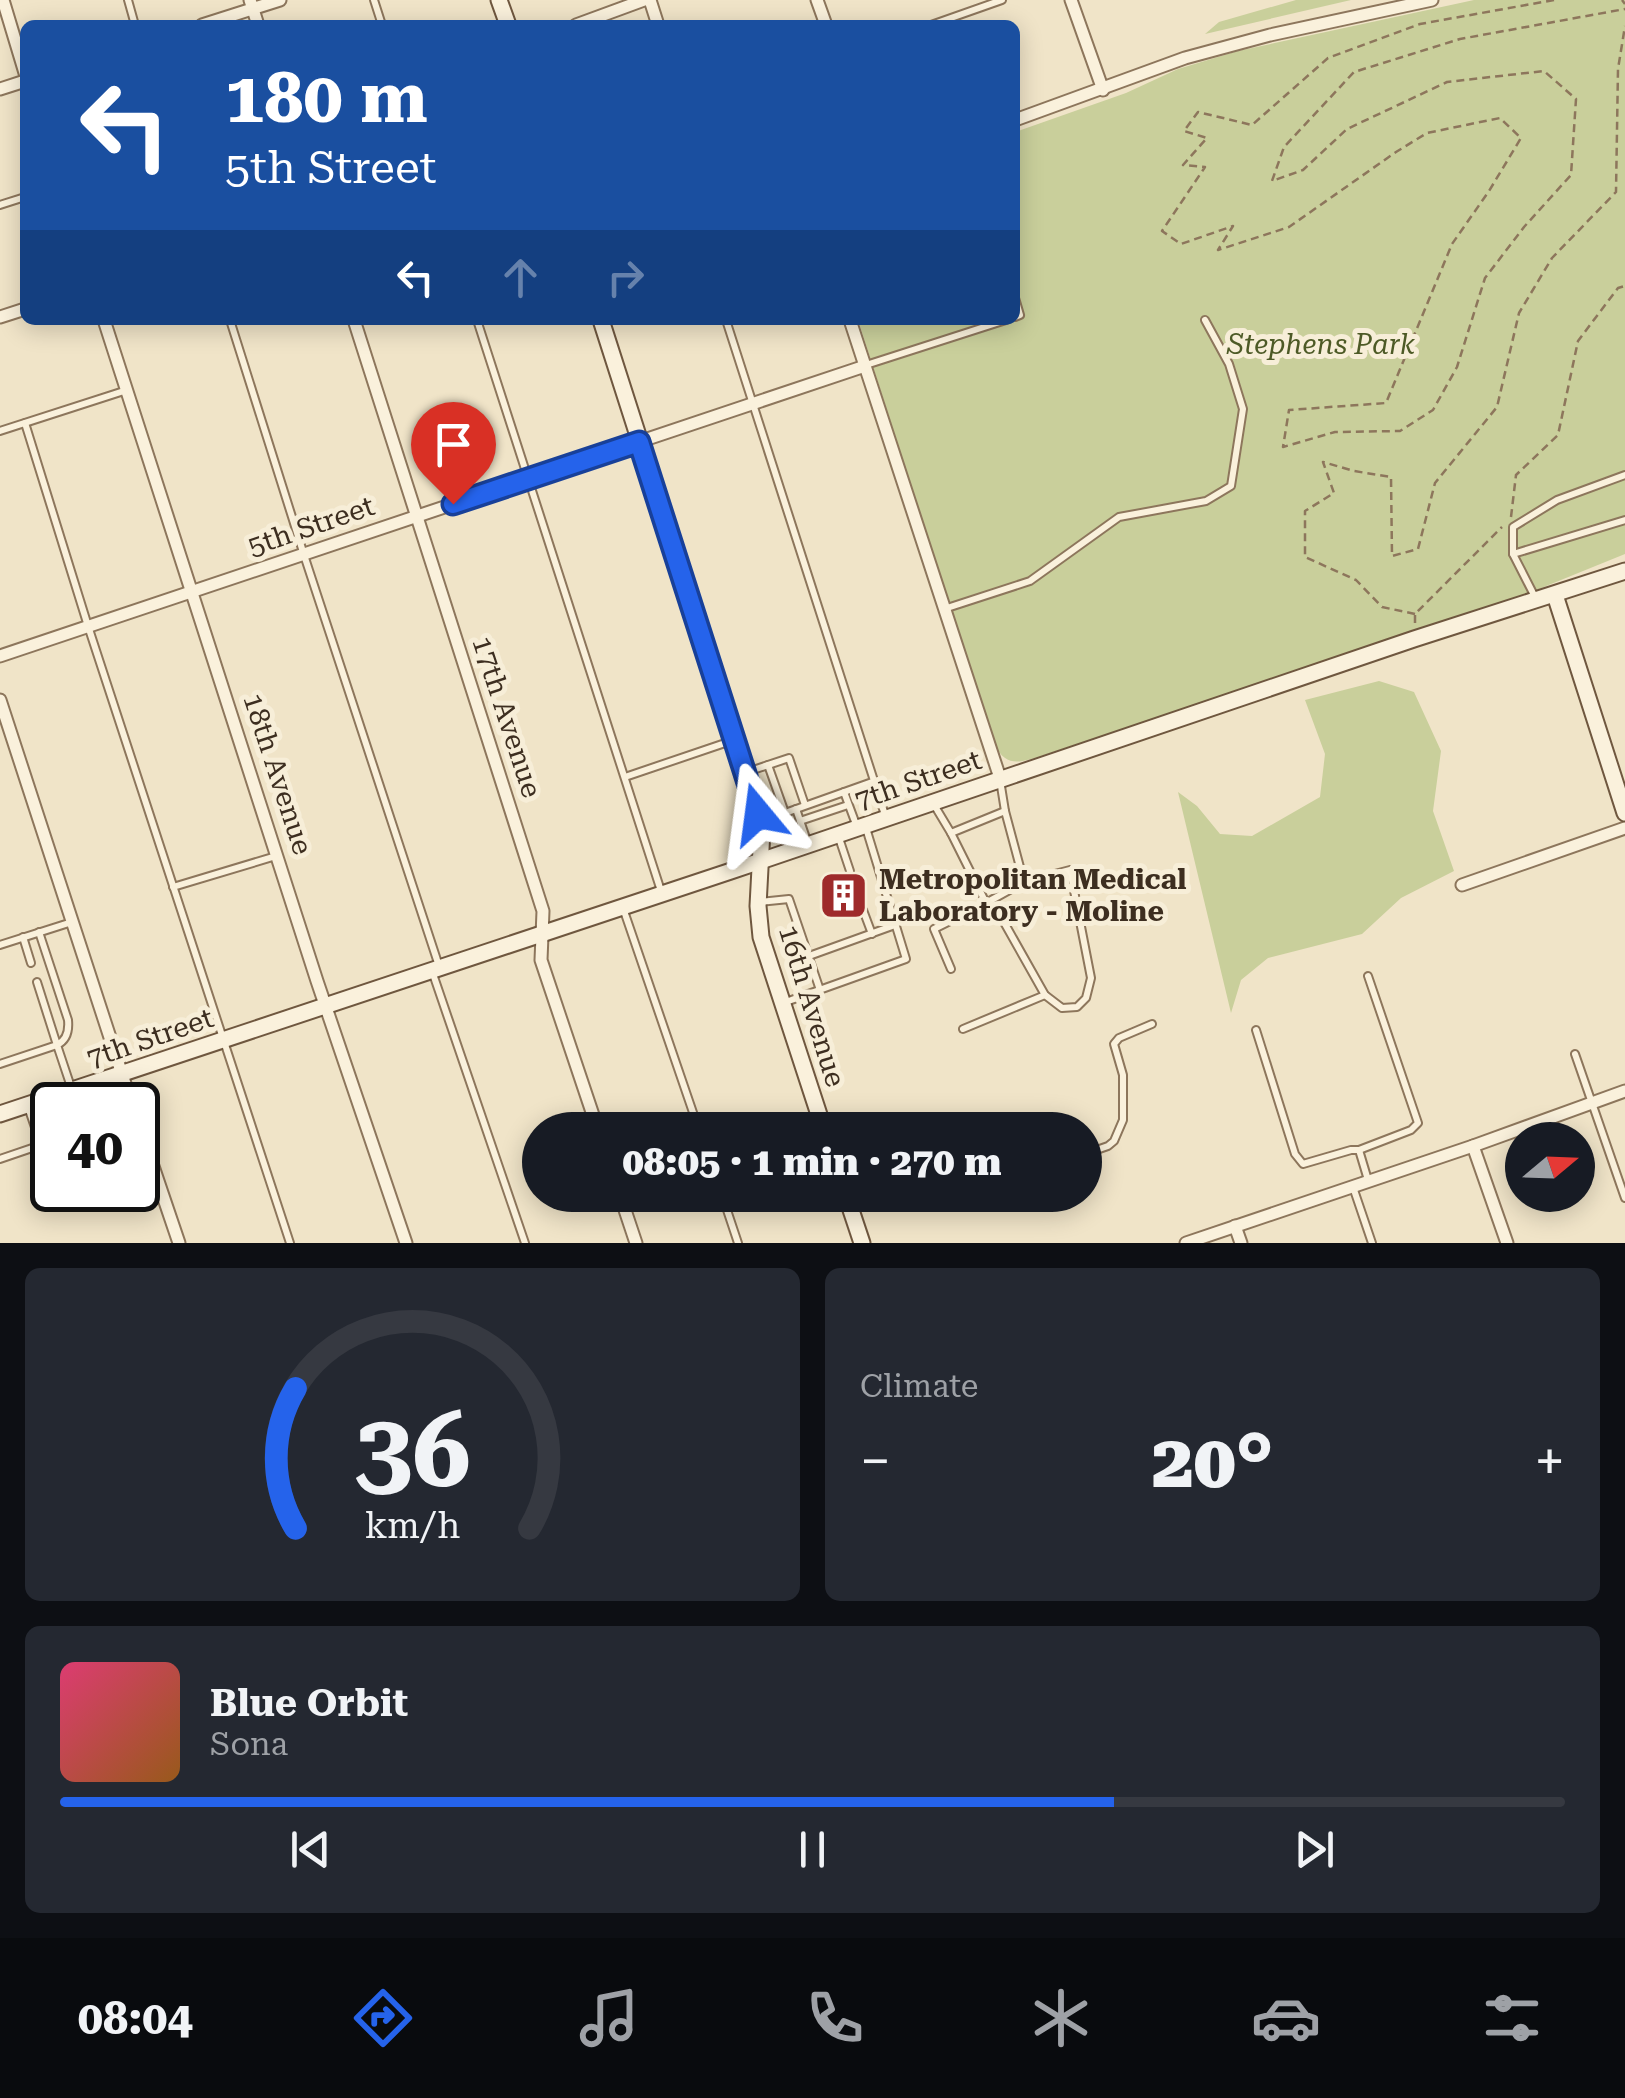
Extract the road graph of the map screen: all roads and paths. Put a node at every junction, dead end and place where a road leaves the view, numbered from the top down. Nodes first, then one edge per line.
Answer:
1 (3, 0) edge
2 (280, 0) edge
3 (647, 0) edge
4 (1002, 0) edge
5 (1071, 0) edge
6 (1432, 0) edge
7 (1554, 0) edge
8 (251, 4) edge
9 (1624, 4) edge
10 (214, 20) edge
11 (590, 20) edge
12 (944, 20) edge
13 (1625, 26) edge
14 (20, 56) edge
15 (1102, 90) junction
16 (1020, 118) edge
17 (1625, 286) edge
18 (1205, 320) dead end
19 (106, 325) edge
20 (232, 325) edge
21 (356, 325) edge
22 (479, 325) edge
23 (603, 325) edge
24 (728, 325) edge
25 (852, 325) edge
26 (991, 325) edge
27 (865, 366) junction
28 (128, 390) junction
29 (753, 404) junction
30 (25, 423) junction
31 (0, 431) edge
32 (639, 442) junction
33 (1625, 475) edge
34 (529, 479) junction
35 (416, 516) junction
36 (1625, 520) edge
37 (1513, 554) junction
38 (304, 556) junction
39 (1625, 572) edge
40 (193, 592) junction
41 (1555, 594) junction
42 (1537, 600) junction
43 (943, 609) junction
44 (88, 626) junction
45 (0, 656) edge
46 (0, 700) edge
47 (735, 740) junction
48 (768, 765) junction
49 (746, 772) junction
50 (625, 777) junction
51 (1000, 778) junction
52 (875, 781) junction
53 (844, 792) junction
54 (932, 802) junction
55 (848, 804) junction
56 (805, 805) junction
57 (796, 810) junction
58 (1005, 812) junction
59 (1625, 812) edge
60 (785, 814) junction
61 (886, 818) junction
62 (800, 821) junction
63 (861, 826) junction
64 (1625, 828) edge
65 (762, 830) junction
66 (951, 833) junction
67 (838, 834) junction
68 (808, 844) junction
69 (277, 855) junction
70 (762, 860) junction
71 (850, 871) dead end
72 (1024, 882) junction
73 (1462, 885) dead end
74 (173, 887) junction
75 (662, 894) junction
76 (759, 902) junction
77 (986, 903) junction
78 (623, 907) junction
79 (864, 910) dead end
80 (72, 922) junction
81 (896, 925) junction
82 (39, 932) junction
83 (542, 934) junction
84 (872, 934) junction
85 (23, 938) junction
86 (0, 945) edge
87 (809, 956) junction
88 (31, 964) dead end
89 (436, 968) junction
90 (951, 969) dead end
91 (1368, 976) dead end
92 (37, 982) dead end
93 (820, 990) junction
94 (1045, 995) junction
95 (782, 1003) junction
96 (326, 1005) junction
97 (1152, 1024) dead end
98 (963, 1029) dead end
99 (1256, 1030) dead end
100 (222, 1040) junction
101 (58, 1045) junction
102 (1575, 1054) dead end
103 (0, 1064) edge
104 (121, 1074) junction
105 (70, 1082) edge
106 (97, 1082) edge
107 (124, 1082) edge
108 (1625, 1092) edge
109 (1591, 1103) junction
110 (28, 1105) joint
111 (592, 1112) edge
112 (694, 1112) edge
113 (818, 1112) edge
114 (0, 1114) edge
115 (1473, 1146) junction
116 (1102, 1148) edge
117 (1359, 1150) junction
118 (0, 1159) edge
119 (1368, 1181) junction
120 (1352, 1186) junction
121 (160, 1187) edge
122 (1625, 1198) edge
123 (626, 1212) edge
124 (728, 1212) edge
125 (852, 1212) edge
126 (1235, 1226) junction
127 (179, 1243) edge
128 (290, 1243) edge
129 (406, 1243) edge
130 (524, 1243) edge
131 (636, 1243) edge
132 (738, 1243) edge
133 (862, 1243) edge
134 (1186, 1243) edge
135 (1240, 1243) edge
136 (1372, 1243) edge
137 (1507, 1243) edge

1 - 14 street
2 - 8 street
3 - 11 street
4 - 12 lane
5 - 15 street
6 - 15 street
7 - 9 path
8 - 10 street
13 - 17 path
15 - 16 street
18 - 43 lane
19 - 28 street, 18th Avenue
20 - 38 lane
21 - 35 street, 17th Avenue
22 - 34 lane
23 - 32 street, 16th Avenue
24 - 29 lane
25 - 27 street
26 - 27 lane
27 - 29 street, 5th Street
27 - 43 street
28 - 30 lane
28 - 40 street, 18th Avenue
29 - 32 street, 5th Street
29 - 52 lane
30 - 31 lane
30 - 44 lane
32 - 34 street, 5th Street
32 - 47 street, 16th Avenue
33 - 37 lane
34 - 35 street, 5th Street
34 - 50 lane
35 - 38 street, 5th Street
35 - 83 street, 17th Avenue
36 - 37 lane
37 - 42 lane
38 - 40 street, 5th Street
38 - 89 lane
39 - 41 street, 7th Street
40 - 44 street, 5th Street
40 - 69 street, 18th Avenue
41 - 42 street, 7th Street
41 - 59 street
42 - 51 street, 7th Street
43 - 51 street
44 - 45 street, 5th Street
44 - 74 lane
46 - 80 street
47 - 49 street, 16th Avenue
47 - 50 lane
48 - 49 lane
48 - 56 lane
48 - 60 lane
49 - 65 street, 16th Avenue
50 - 75 lane
51 - 54 street, 7th Street
51 - 58 lane
52 - 53 lane
52 - 61 lane
53 - 55 lane
53 - 56 lane
54 - 61 street, 7th Street
54 - 66 lane
55 - 62 lane
55 - 63 lane
56 - 57 lane
57 - 60 lane
57 - 62 lane
58 - 66 lane
58 - 72 lane
60 - 65 lane
61 - 63 street, 7th Street
62 - 68 lane
63 - 67 street, 7th Street
63 - 81 lane
64 - 73 street
65 - 70 street, 16th Avenue
66 - 77 lane
67 - 68 street, 7th Street
67 - 71 lane
68 - 70 street, 7th Street
69 - 74 lane
69 - 96 street, 18th Avenue
70 - 75 street, 7th Street
70 - 76 street, 16th Avenue
72 - 77 lane
72 - 94 lane
74 - 100 lane
75 - 78 street, 7th Street
76 - 87 lane
76 - 95 street, 16th Avenue
77 - 90 lane
77 - 94 lane
78 - 83 street, 7th Street
78 - 112 lane
79 - 84 lane
80 - 82 lane
80 - 104 street
81 - 84 lane
81 - 93 lane
82 - 85 lane
82 - 101 lane
83 - 89 street, 7th Street
83 - 111 street, 17th Avenue
84 - 87 lane
85 - 86 lane
85 - 88 lane
87 - 93 lane
89 - 96 street, 7th Street
89 - 130 lane
91 - 117 lane
92 - 101 lane
93 - 95 lane
94 - 98 lane
95 - 113 street, 16th Avenue
96 - 100 street, 7th Street
96 - 129 street, 18th Avenue
97 - 116 lane
99 - 117 lane
100 - 104 street, 7th Street
100 - 128 lane
101 - 103 lane
101 - 105 lane
102 - 109 lane
104 - 106 street, 7th Street
104 - 107 street
108 - 109 street
109 - 115 street
109 - 122 lane
110 - 114 street, 7th Street
110 - 118 lane
115 - 119 street
115 - 137 street
117 - 119 lane
119 - 120 street
120 - 126 street
120 - 136 lane
121 - 127 street
123 - 131 street
124 - 132 lane
125 - 133 street
126 - 134 street
126 - 135 street

